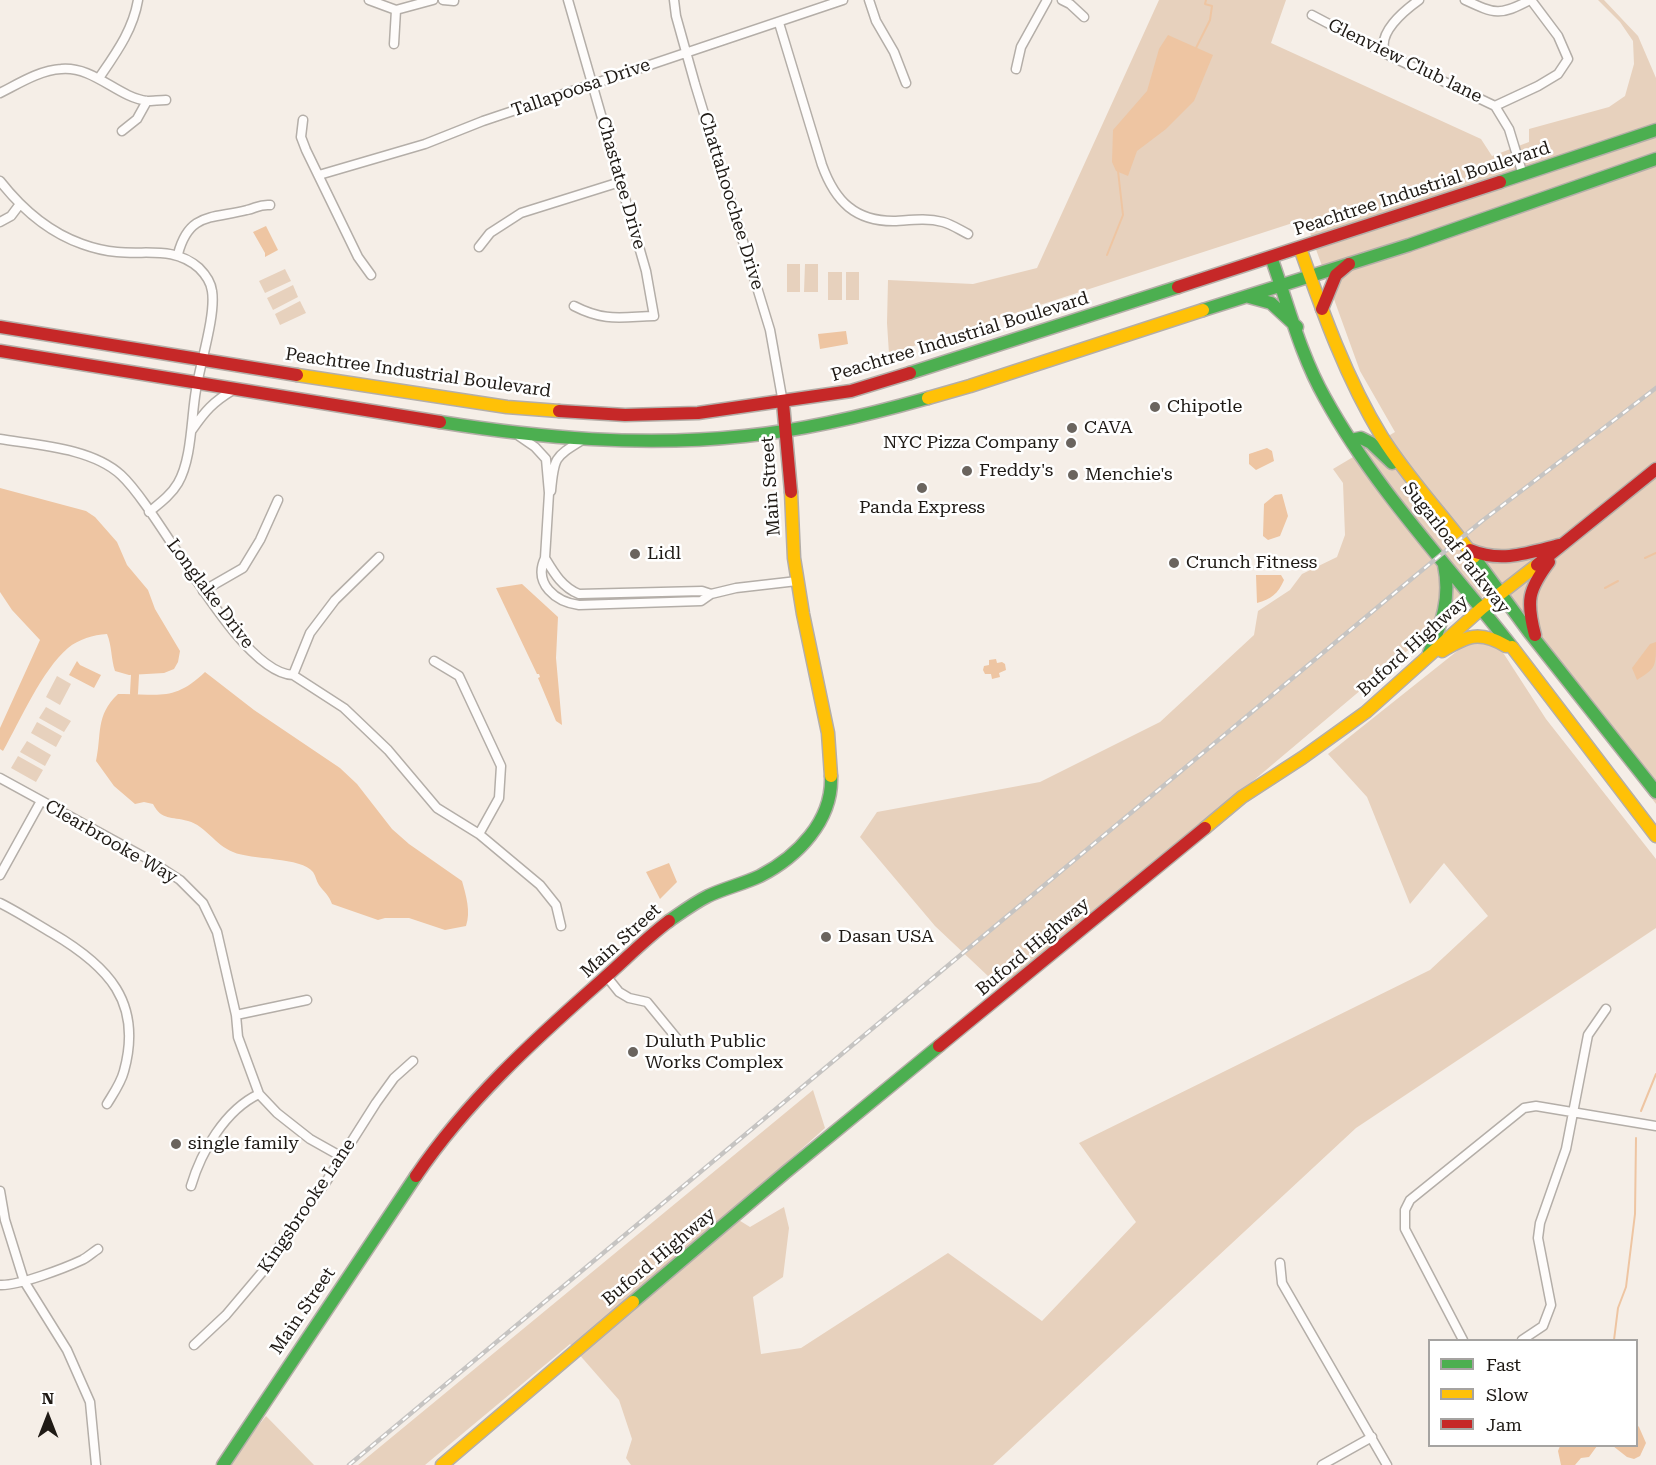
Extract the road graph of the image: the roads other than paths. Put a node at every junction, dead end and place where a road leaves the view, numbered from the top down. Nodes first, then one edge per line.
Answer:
1 (138, 0) edge
2 (369, 0) edge
3 (433, 0) edge
4 (443, 0) edge
5 (568, 0) edge
6 (674, 0) edge
7 (843, 0) edge
8 (869, 0) edge
9 (1047, 0) edge
10 (1062, 0) edge
11 (1419, 0) edge
12 (1465, 0) edge
13 (1530, 0) edge
14 (454, 1) edge
15 (396, 10) junction
16 (1312, 15) dead end
17 (1084, 17) dead end
18 (779, 23) junction
19 (394, 44) dead end
20 (687, 52) junction
21 (1386, 54) junction
22 (1016, 69) dead end
23 (99, 78) junction
24 (906, 83) dead end
25 (591, 84) junction
26 (0, 93) edge
27 (166, 100) dead end
28 (147, 101) junction
29 (1495, 106) junction
30 (303, 120) dead end
31 (1656, 130) edge
32 (122, 131) dead end
33 (1656, 159) edge
34 (1523, 175) junction
35 (319, 176) junction
36 (0, 182) edge
37 (620, 182) junction
38 (20, 204) junction
39 (270, 205) dead end
40 (0, 222) edge
41 (968, 234) dead end
42 (479, 247) dead end
43 (1300, 248) junction
44 (178, 254) junction
45 (1271, 257) junction
46 (1351, 263) junction
47 (370, 275) dead end
48 (1309, 275) junction
49 (1282, 284) junction
50 (1246, 296) junction
51 (574, 306) dead end
52 (1322, 309) junction
53 (0, 327) edge
54 (1297, 327) junction
55 (0, 351) edge
56 (202, 360) junction
57 (197, 383) junction
58 (234, 389) junction
59 (783, 403) junction
60 (786, 431) junction
61 (190, 433) junction
62 (517, 433) junction
63 (585, 438) junction
64 (0, 439) edge
65 (1350, 440) junction
66 (1656, 468) edge
67 (1417, 488) junction
68 (549, 493) junction
69 (278, 500) dead end
70 (149, 512) junction
71 (1562, 546) junction
72 (1469, 550) junction
73 (379, 557) dead end
74 (545, 558) junction
75 (1443, 560) junction
76 (797, 581) junction
77 (203, 591) junction
78 (1500, 593) junction
79 (711, 594) junction
80 (1482, 608) junction
81 (1537, 642) junction
82 (1515, 652) junction
83 (1426, 658) junction
84 (434, 661) dead end
85 (293, 675) junction
86 (0, 778) edge
87 (1656, 792) edge
88 (41, 801) junction
89 (479, 834) junction
90 (1656, 836) edge
91 (0, 875) edge
92 (0, 903) edge
93 (561, 926) dead end
94 (607, 977) junction
95 (307, 1000) dead end
96 (1606, 1009) dead end
97 (236, 1015) junction
98 (679, 1041) dead end
99 (413, 1061) dead end
100 (259, 1094) junction
101 (107, 1104) dead end
102 (1573, 1112) junction
103 (1656, 1126) edge
104 (342, 1157) junction
105 (191, 1186) dead end
106 (0, 1191) edge
107 (98, 1249) dead end
108 (1280, 1263) dead end
109 (24, 1281) junction
110 (0, 1285) edge
111 (1462, 1339) edge
112 (1525, 1339) edge
113 (194, 1346) dead end
114 (1372, 1437) junction
115 (96, 1465) edge
116 (222, 1465) edge
117 (442, 1465) edge
118 (1322, 1465) edge
119 (1387, 1465) edge

1 - 23 street
2 - 15 street
3 - 15 street
4 - 14 street
5 - 25 street, Chastatee Drive
6 - 20 street, Chattahoochee Drive
7 - 18 street, Tallapoosa Drive
8 - 24 street
9 - 22 street
10 - 17 street
11 - 21 street
12 - 13 street
13 - 29 street
15 - 19 street
16 - 21 street, Glenview Club lane
18 - 20 street, Tallapoosa Drive
18 - 41 street
20 - 25 street, Tallapoosa Drive
20 - 59 street, Chattahoochee Drive
21 - 29 street, Glenview Club lane
23 - 26 street
23 - 28 street
25 - 35 street, Tallapoosa Drive
25 - 37 street, Chastatee Drive
27 - 28 street
28 - 32 street
29 - 34 street, Glenview Club lane
30 - 35 street
31 - 34 main road, Peachtree Industrial Boulevard
33 - 46 main road
34 - 43 main road, Peachtree Industrial Boulevard
35 - 47 street
36 - 38 street
37 - 42 street
37 - 51 street, Chastatee Drive
38 - 40 street
38 - 44 street
39 - 44 street
43 - 45 main road, Peachtree Industrial Boulevard
43 - 48 main road, Sugarloaf Parkway
44 - 56 street
45 - 49 main road, Sugarloaf Parkway
45 - 59 main road, Peachtree Industrial Boulevard
46 - 48 main road
46 - 52 main road
48 - 49 main road
48 - 52 main road, Sugarloaf Parkway
49 - 50 main road
49 - 54 main road, Sugarloaf Parkway
50 - 54 main road
50 - 60 main road
52 - 67 main road, Sugarloaf Parkway
53 - 56 main road, Peachtree Industrial Boulevard
54 - 65 main road, Sugarloaf Parkway
55 - 57 main road
56 - 57 street
56 - 59 main road, Peachtree Industrial Boulevard
57 - 58 main road
57 - 61 street
58 - 61 street
58 - 62 main road
59 - 60 main road, Main Street
60 - 63 main road
60 - 76 main road, Main Street
61 - 70 street
62 - 63 main road
62 - 68 street
63 - 68 street
64 - 70 street, Longlake Drive
65 - 67 main road
65 - 75 main road, Sugarloaf Parkway
66 - 71 main road, Buford Highway
67 - 72 main road, Sugarloaf Parkway
68 - 74 street
69 - 77 street
70 - 77 street, Longlake Drive
71 - 72 main road
71 - 78 main road, Buford Highway
71 - 81 main road
72 - 78 main road, Sugarloaf Parkway
73 - 85 street
74 - 79 street
74 - 79 street
75 - 80 main road, Sugarloaf Parkway
75 - 83 main road
76 - 79 street
76 - 94 main road, Main Street
77 - 85 street, Longlake Drive
78 - 80 main road, Buford Highway
78 - 81 main road, Sugarloaf Parkway
80 - 82 main road, Sugarloaf Parkway
80 - 83 main road, Buford Highway
81 - 87 main road, Sugarloaf Parkway
82 - 83 main road
82 - 90 main road, Sugarloaf Parkway
83 - 117 main road, Buford Highway
84 - 89 street
85 - 89 street, Longlake Drive
86 - 88 street, Clearbrooke Way
88 - 91 street
88 - 97 street, Clearbrooke Way
89 - 93 street, Longlake Drive
92 - 101 street
94 - 98 street
94 - 116 main road, Main Street
95 - 97 street
96 - 102 street
97 - 100 street, Clearbrooke Way
99 - 104 street, Kingsbrooke Lane
100 - 104 street, Clearbrooke Way
100 - 105 street
102 - 103 street
102 - 111 street
102 - 112 street
104 - 113 street, Kingsbrooke Lane
106 - 109 street
107 - 109 street
108 - 114 street
109 - 110 street
109 - 115 street
114 - 118 street
114 - 119 street

